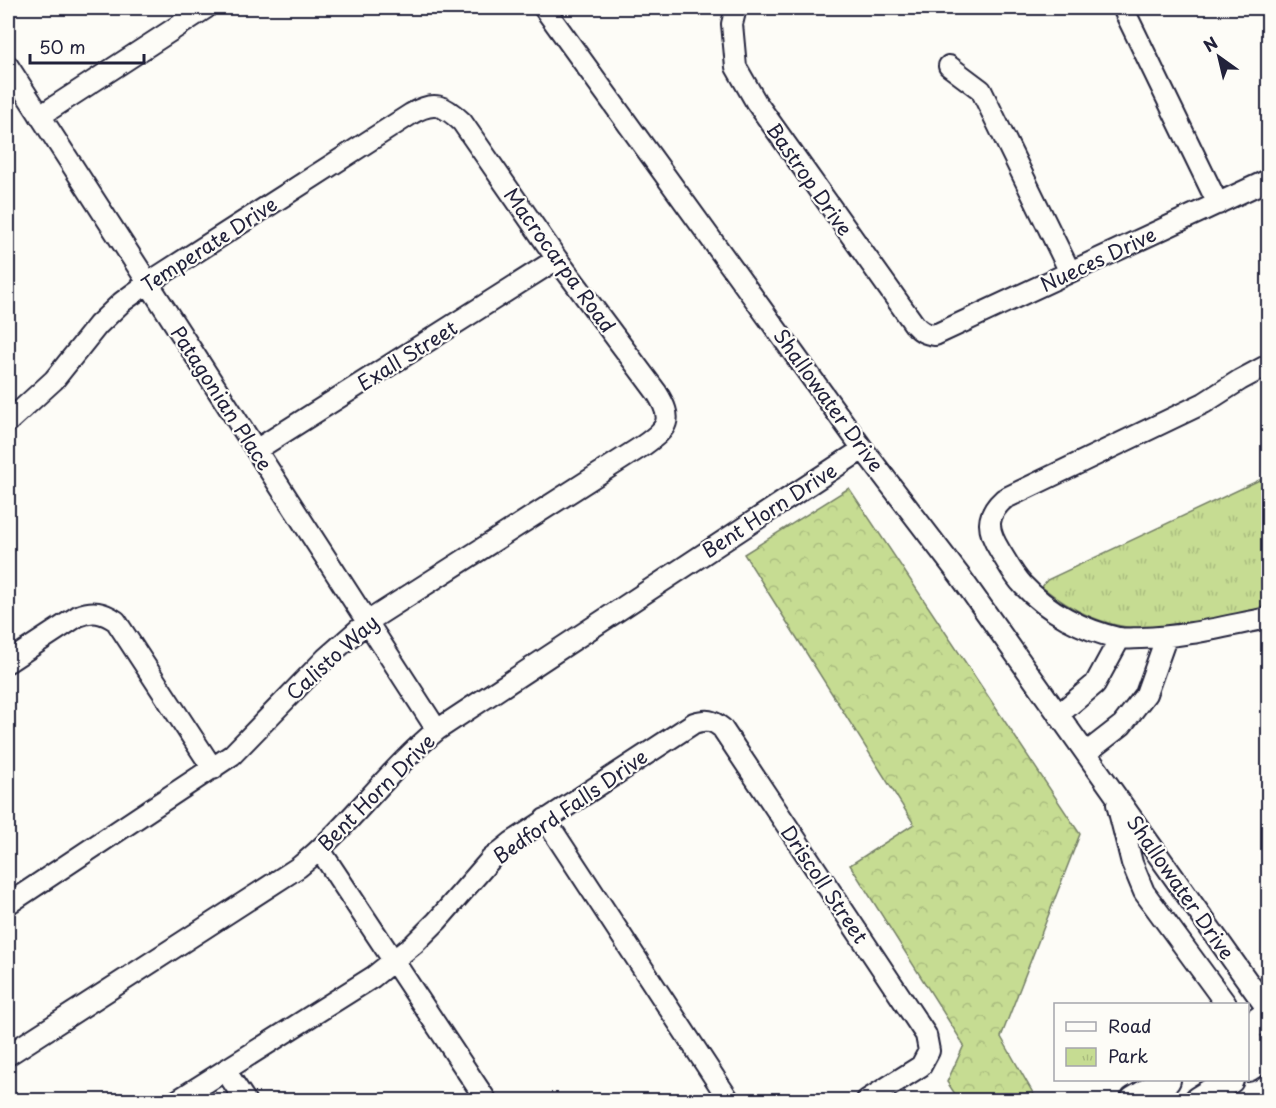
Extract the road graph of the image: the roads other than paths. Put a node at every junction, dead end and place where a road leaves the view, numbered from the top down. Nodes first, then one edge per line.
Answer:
1 (206, 8) edge
2 (544, 8) edge
3 (736, 8) edge
4 (1123, 8) edge
5 (8, 66) edge
6 (949, 66) dead end
7 (440, 106) joint
8 (40, 116) junction
9 (1269, 180) edge
10 (1218, 204) junction
11 (557, 259) junction
12 (1070, 272) junction
13 (148, 283) junction
14 (927, 334) joint
15 (1269, 365) edge
16 (8, 422) edge
17 (667, 422) joint
18 (863, 448) junction
19 (256, 450) junction
20 (1269, 618) edge
21 (367, 622) junction
22 (1120, 638) junction
23 (1166, 638) junction
24 (8, 662) edge
25 (1059, 715) junction
26 (713, 721) joint
27 (437, 730) junction
28 (1086, 753) junction
29 (213, 769) junction
30 (1114, 792) junction
31 (545, 819) junction
32 (320, 850) junction
33 (8, 904) edge
34 (1154, 907) junction
35 (1201, 914) junction
36 (393, 961) junction
37 (1225, 1003) edge
38 (1269, 1012) edge
39 (1249, 1027) edge
40 (1249, 1037) edge
41 (8, 1055) edge
42 (1260, 1060) edge
43 (225, 1071) junction
44 (1165, 1081) edge
45 (1228, 1081) edge
46 (178, 1101) edge
47 (245, 1101) edge
48 (486, 1101) edge
49 (729, 1101) edge
50 (867, 1101) edge
51 (1134, 1101) edge
52 (1198, 1101) edge

1 - 8 street
2 - 18 street, Shallowater Drive
3 - 14 street, Bastrop Drive
4 - 10 street
5 - 8 street, Patagonian Place
6 - 12 street
7 - 11 street, Macrocarpa Road
7 - 13 street, Temperate Drive
8 - 13 street, Patagonian Place
9 - 10 street, Nueces Drive
10 - 12 street, Nueces Drive
11 - 17 street, Macrocarpa Road
11 - 19 street, Exall Street
12 - 14 street, Nueces Drive
13 - 16 street, Temperate Drive
13 - 19 street, Patagonian Place
15 - 22 street
17 - 21 street, Calisto Way
18 - 25 street, Shallowater Drive
18 - 27 street, Bent Horn Drive
19 - 21 street, Patagonian Place
20 - 23 street
21 - 27 street, Patagonian Place
21 - 29 street, Calisto Way
22 - 23 street
22 - 25 street
23 - 28 street
24 - 29 street
25 - 28 street, Shallowater Drive
26 - 31 street, Bedford Falls Drive
26 - 50 street, Driscoll Street
27 - 32 street, Bent Horn Drive
28 - 30 street, Shallowater Drive
29 - 33 street, Calisto Way
30 - 34 street, Shallowater Drive
30 - 35 street, Shallowater Drive
31 - 36 street, Bedford Falls Drive
31 - 49 street
32 - 36 street
32 - 41 street, Bent Horn Drive
34 - 35 street
34 - 37 street, Shallowater Drive
35 - 38 street, Shallowater Drive
36 - 43 street, Bedford Falls Drive
36 - 48 street
38 - 39 main road
40 - 42 street
43 - 46 street, Bedford Falls Drive
43 - 47 street
44 - 51 main road
45 - 52 main road

